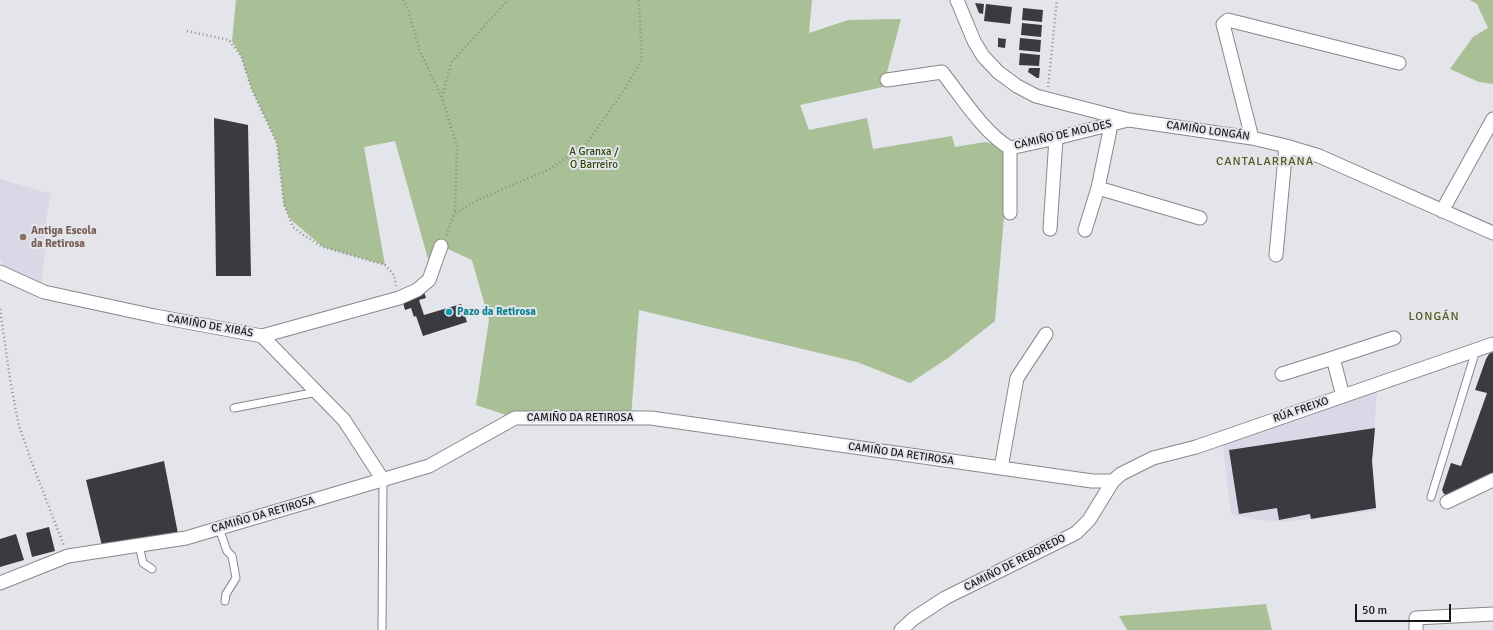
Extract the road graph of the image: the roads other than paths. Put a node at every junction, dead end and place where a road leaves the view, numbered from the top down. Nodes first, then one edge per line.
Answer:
1 (957, 0) edge
2 (1399, 63) dead end
3 (887, 80) dead end
4 (1493, 119) edge
5 (1129, 120) junction
6 (1111, 125) junction
7 (1056, 138) junction
8 (1252, 138) junction
9 (1286, 146) junction
10 (1010, 148) junction
11 (1098, 188) junction
12 (1442, 211) junction
13 (1010, 213) dead end
14 (1200, 218) dead end
15 (1050, 229) dead end
16 (1085, 230) dead end
17 (1493, 233) edge
18 (441, 246) road end
19 (1276, 255) dead end
20 (0, 272) edge
21 (1046, 334) dead end
22 (262, 336) junction
23 (1394, 338) dead end
24 (1493, 344) edge
25 (1476, 349) junction
26 (1333, 358) junction
27 (1282, 374) dead end
28 (317, 392) junction
29 (1343, 396) junction
30 (234, 408) dead end
31 (1001, 468) junction
32 (383, 480) junction
33 (1493, 480) edge
34 (1112, 481) junction
35 (1431, 497) dead end
36 (1447, 502) dead end
37 (219, 528) junction
38 (139, 545) junction
39 (152, 569) dead end
40 (0, 583) edge
41 (225, 600) dead end
42 (1493, 614) edge
43 (382, 630) edge
44 (901, 630) edge
45 (1416, 630) edge

1 - 5 street, CAMIÑO LONGÁN
2 - 8 street
3 - 10 street, CAMIÑO DE MOLDES
4 - 12 street
5 - 6 street, CAMIÑO DE MOLDES
5 - 8 street, CAMIÑO LONGÁN
6 - 7 street, CAMIÑO DE MOLDES
6 - 11 street
7 - 10 street, CAMIÑO DE MOLDES
7 - 15 street
8 - 9 street, CAMIÑO LONGÁN
9 - 12 street, CAMIÑO LONGÁN
9 - 19 street
10 - 13 street
11 - 14 street
11 - 16 street
12 - 17 street, CAMIÑO LONGÁN
18 - 22 street
20 - 22 street, CAMIÑO DE XIBÁS
21 - 31 street
22 - 28 street, CAMIÑO DE XIBÁS
23 - 26 street
24 - 25 street, RÚA FREIXO
25 - 29 street, RÚA FREIXO
25 - 35 lane
26 - 27 street
26 - 29 street
28 - 30 lane
28 - 32 street, CAMIÑO DE XIBÁS
29 - 34 street, RÚA FREIXO
31 - 32 street, CAMIÑO DA RETIROSA
31 - 34 street, CAMIÑO DA RETIROSA
32 - 37 street, CAMIÑO DA RETIROSA
32 - 43 lane
33 - 36 street
34 - 44 street, CAMIÑO DE REBOREDO
37 - 38 street, CAMIÑO DA RETIROSA
37 - 41 lane
38 - 39 lane
38 - 40 street, CAMIÑO DA RETIROSA
42 - 45 street

